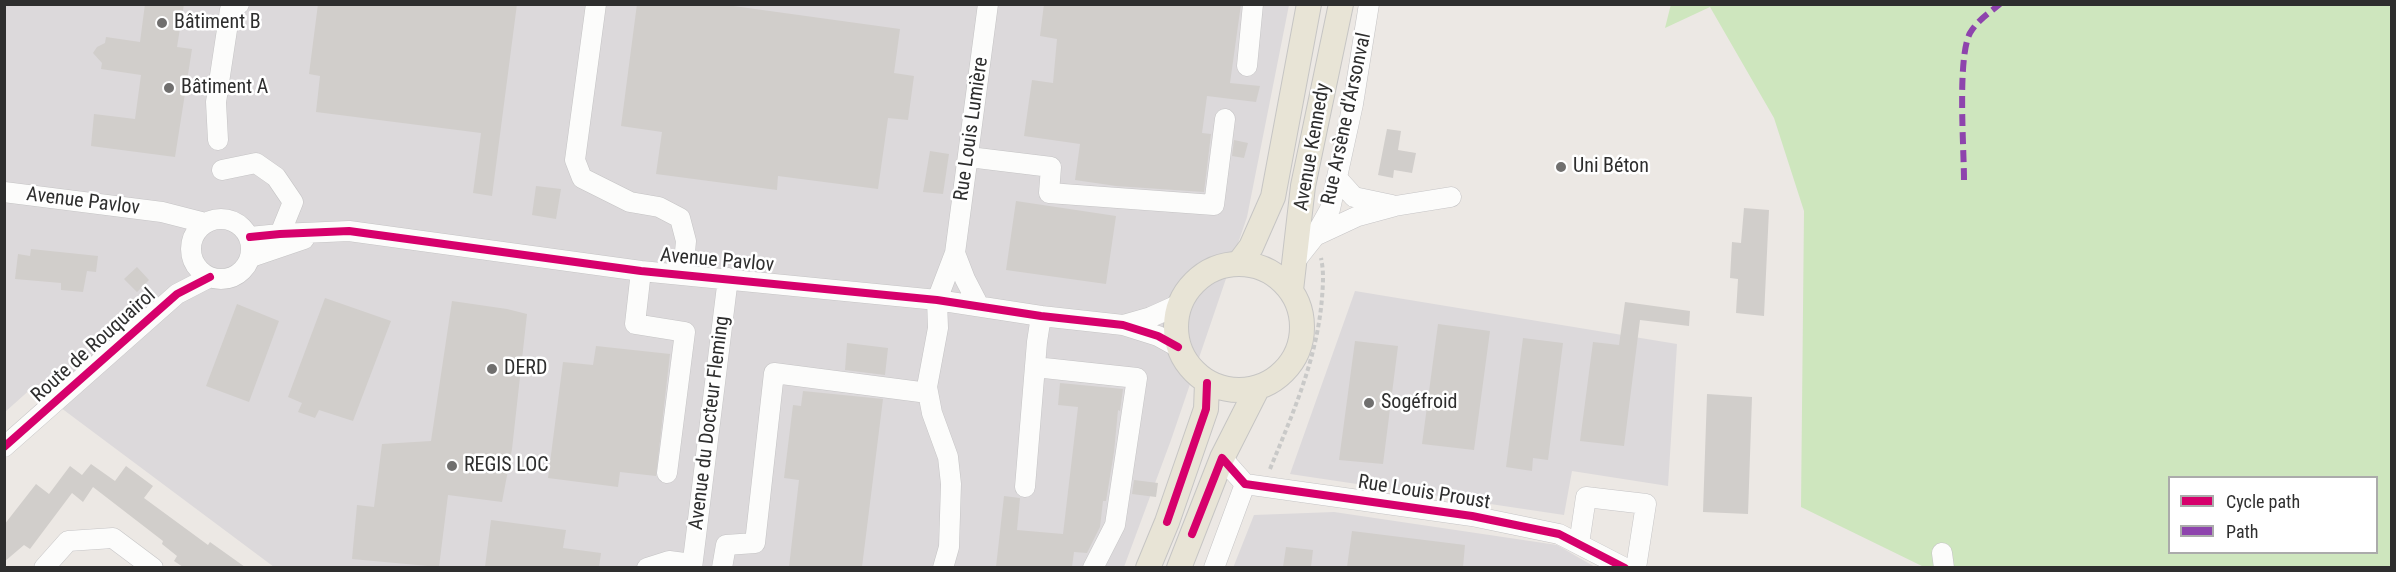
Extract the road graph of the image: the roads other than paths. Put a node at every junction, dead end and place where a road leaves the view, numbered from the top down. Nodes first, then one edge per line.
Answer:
1 (239, 4) edge
2 (596, 4) edge
3 (988, 4) edge
4 (1253, 4) edge
5 (1309, 4) edge
6 (1341, 4) edge
7 (1369, 4) edge
8 (1247, 66) dead end
9 (1225, 119) dead end
10 (218, 140) dead end
11 (969, 157) junction
12 (222, 171) dead end
13 (1337, 178) junction
14 (4, 192) edge
15 (1451, 197) dead end
16 (1395, 206) junction
17 (327, 232) junction
18 (280, 234) junction
19 (1316, 236) junction
20 (197, 238) junction
21 (250, 247) junction
22 (955, 253) junction
23 (1296, 260) junction
24 (1239, 263) junction
25 (641, 271) junction
26 (683, 274) junction
27 (210, 277) junction
28 (728, 278) junction
29 (1291, 290) junction
30 (177, 294) junction
31 (937, 300) junction
32 (1180, 304) junction
33 (980, 306) junction
34 (1041, 316) junction
35 (1123, 325) junction
36 (1178, 347) junction
37 (1035, 367) junction
38 (1207, 383) junction
39 (1257, 389) junction
40 (928, 393) junction
41 (4, 447) edge
42 (1222, 458) junction
43 (667, 473) dead end
44 (1254, 486) junction
45 (1025, 488) dead end
46 (1579, 544) junction
47 (692, 566) edge
48 (44, 567) edge
49 (153, 567) edge
50 (646, 567) edge
51 (722, 567) edge
52 (943, 567) edge
53 (1094, 567) edge
54 (1148, 567) edge
55 (1179, 567) edge
56 (1214, 567) edge
57 (1625, 567) edge
58 (1636, 567) edge

1 - 10 street
2 - 26 street
3 - 11 street, Rue Louis Lumière
4 - 8 street
5 - 24 main road, Avenue Kennedy
6 - 23 main road, Avenue Kennedy
7 - 13 street, Rue Arsène d'Arsonval
9 - 11 street
11 - 22 street, Rue Louis Lumière
12 - 18 street
13 - 16 street
13 - 19 street, Rue Arsène d'Arsonval
14 - 20 street, Avenue Pavlov
15 - 16 street
16 - 19 street
17 - 18 street, Avenue Pavlov
17 - 21 street, Avenue Pavlov
17 - 25 street, Avenue Pavlov
18 - 21 street, Avenue Pavlov
19 - 23 street, Rue Arsène d'Arsonval
20 - 21 street
20 - 27 street
20 - 30 street, Route de Rouquairol
21 - 27 street
22 - 31 street, Rue Louis Lumière
22 - 33 street, Rue Louis Lumière
23 - 29 main road, Avenue Kennedy
24 - 29 main road
24 - 32 main road
25 - 26 street, Avenue Pavlov
25 - 43 street
26 - 28 street, Avenue Pavlov
27 - 30 street, Route de Rouquairol
28 - 31 street, Avenue Pavlov
28 - 47 street, Avenue du Docteur Fleming
29 - 39 main road
30 - 41 street, Route de Rouquairol
31 - 33 street, Avenue Pavlov
31 - 40 street
32 - 35 street, Avenue Pavlov
32 - 36 main road
33 - 34 street, Avenue Pavlov
34 - 35 street, Avenue Pavlov
34 - 37 street
35 - 36 street, Avenue Pavlov
36 - 38 main road
37 - 45 street
37 - 53 street
38 - 39 main road
38 - 54 main road
39 - 42 main road
40 - 51 street
40 - 52 street
42 - 44 street
42 - 55 main road
44 - 46 street, Rue Louis Proust
44 - 56 street
46 - 57 street, Rue Louis Proust
46 - 58 street
47 - 50 street
48 - 49 street

